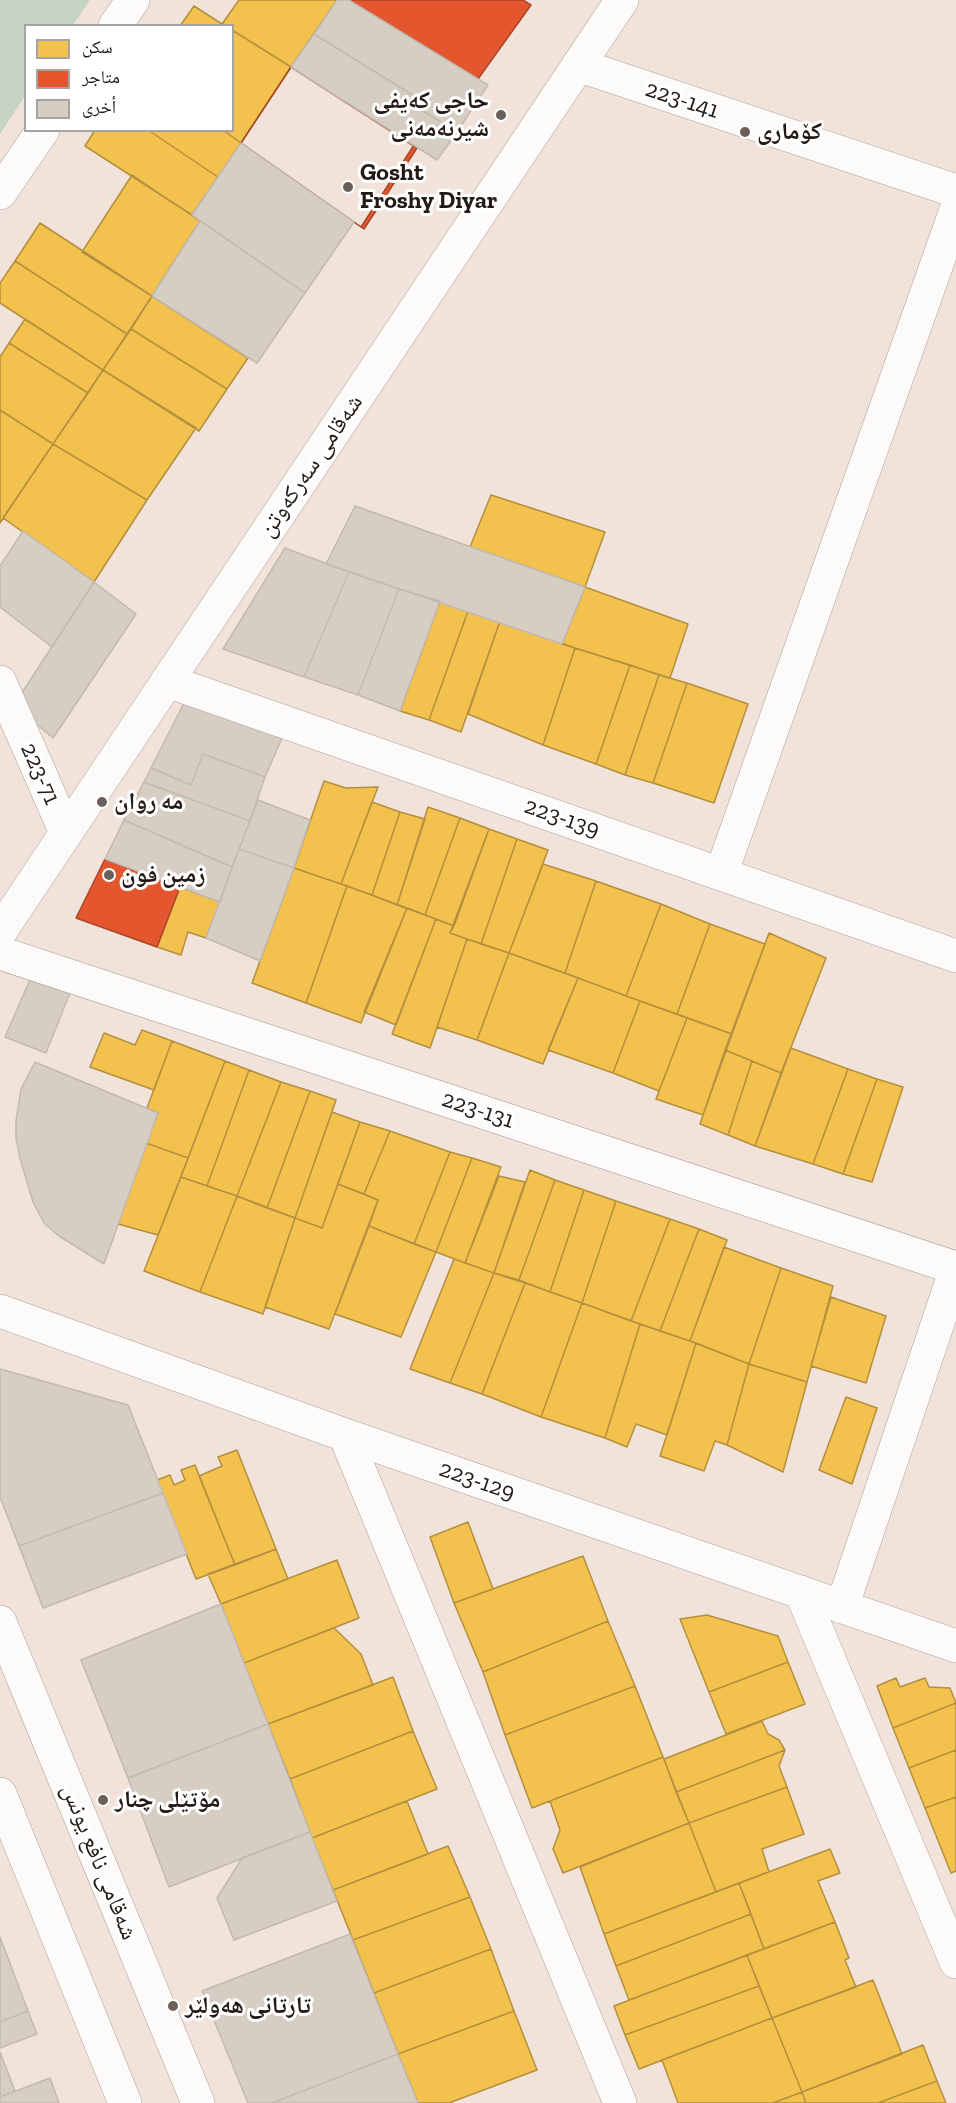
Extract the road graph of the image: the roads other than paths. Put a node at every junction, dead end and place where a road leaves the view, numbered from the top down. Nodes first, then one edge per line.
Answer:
1 (133, 0) edge
2 (622, 0) edge
3 (116, 24) edge
4 (578, 65) junction
5 (42, 132) edge
6 (956, 190) edge
7 (0, 193) edge
8 (956, 210) edge
9 (167, 681) junction
10 (0, 682) edge
11 (66, 832) junction
12 (721, 874) junction
13 (0, 932) edge
14 (0, 953) edge
15 (956, 956) edge
16 (956, 1269) edge
17 (0, 1311) edge
18 (345, 1435) junction
19 (801, 1592) junction
20 (842, 1607) junction
21 (0, 1622) edge
22 (956, 1647) edge
23 (0, 1794) edge
24 (956, 1962) edge
25 (125, 2103) edge
26 (198, 2103) edge
27 (620, 2103) edge

1 - 3 street
2 - 4 street, شەقامی سەرکەوتن
4 - 6 street, 223-141
4 - 9 street, شەقامی سەرکەوتن
5 - 7 street
8 - 12 street
9 - 11 street, شەقامی سەرکەوتن
9 - 12 street, 223-139
10 - 11 street, 223-71
11 - 13 street, شەقامی سەرکەوتن
12 - 15 street, 223-139
14 - 16 street, 223-131
16 - 20 street
17 - 18 street, 223-129
18 - 19 street, 223-129
18 - 27 street
19 - 20 street, 223-129
19 - 24 street
20 - 22 street, 223-129
21 - 26 street, شەقامی نافع یونس
23 - 25 street

